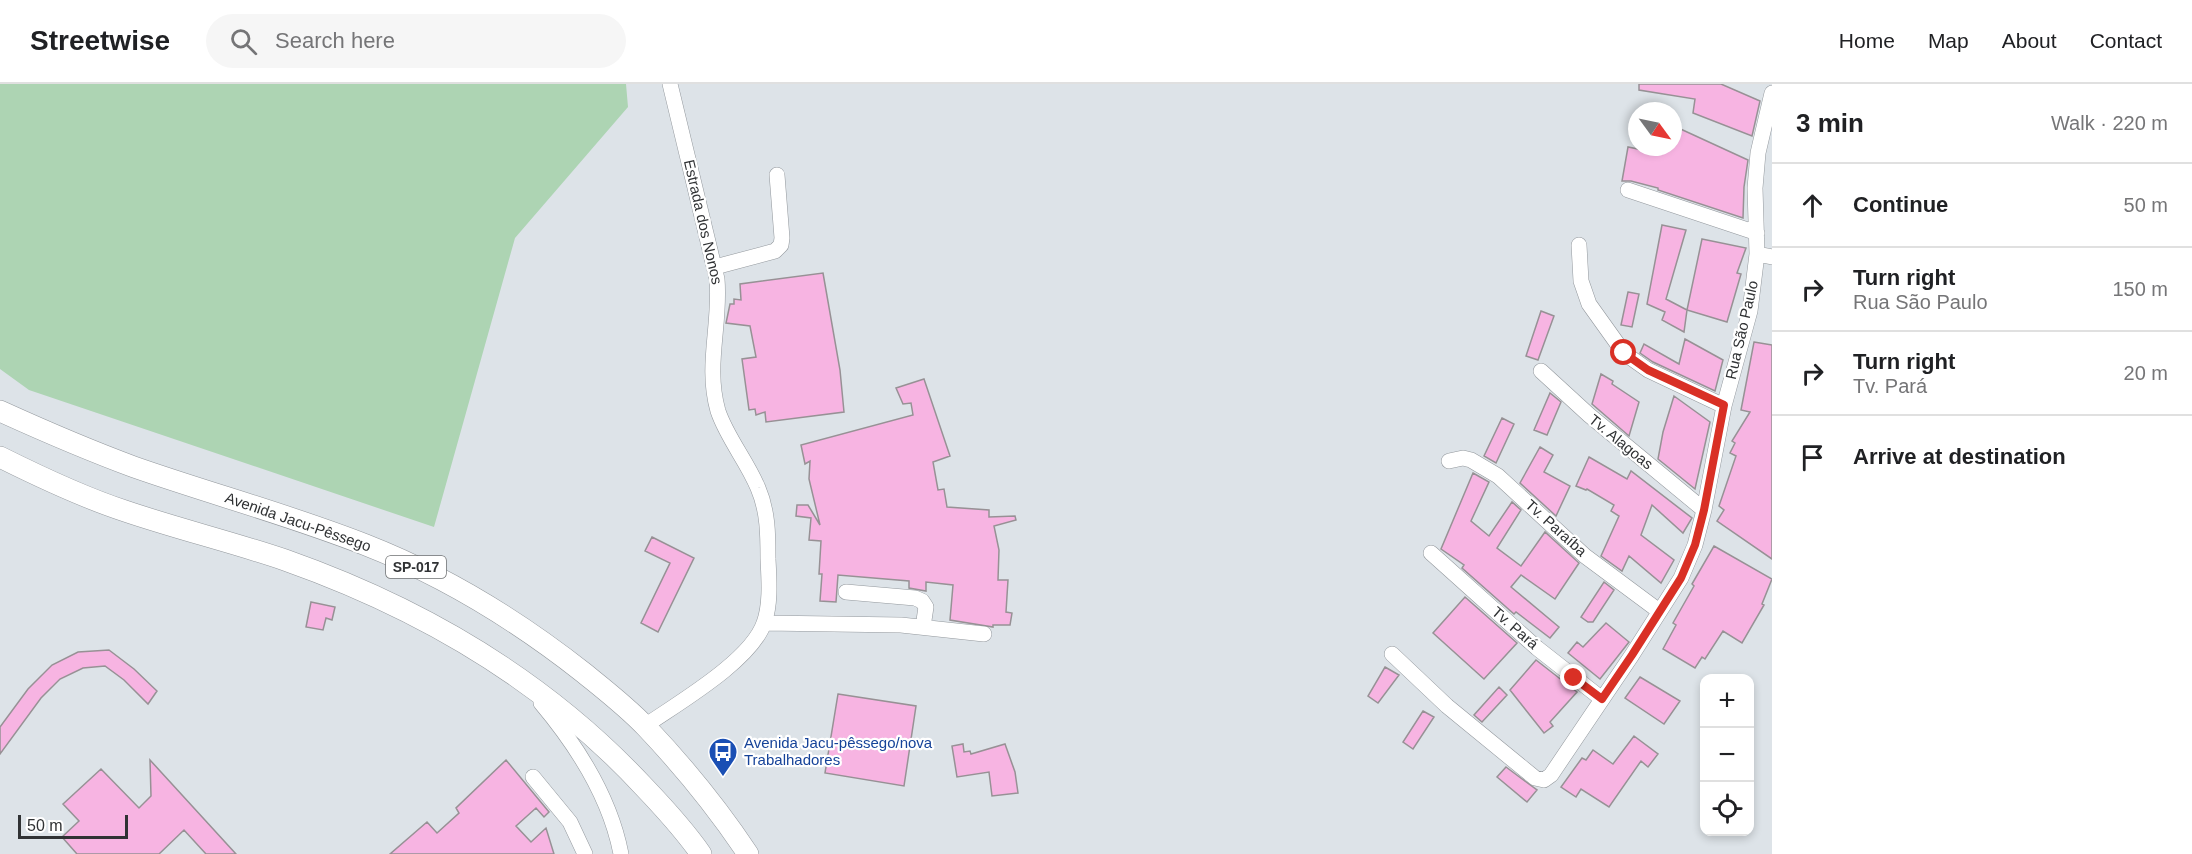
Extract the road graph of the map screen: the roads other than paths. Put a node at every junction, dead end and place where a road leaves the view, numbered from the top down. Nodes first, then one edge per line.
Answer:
1 (670, 84) edge
2 (1772, 93) edge
3 (777, 175) dead end
4 (1628, 190) dead end
5 (1757, 233) junction
6 (1579, 245) dead end
7 (1764, 255) edge
8 (716, 267) junction
9 (1541, 371) dead end
10 (1724, 405) junction
11 (0, 411) edge
12 (0, 457) edge
13 (1449, 461) dead end
14 (1704, 510) junction
15 (1431, 553) dead end
16 (846, 592) dead end
17 (1659, 611) junction
18 (765, 623) junction
19 (924, 627) junction
20 (984, 634) dead end
21 (1392, 654) dead end
22 (522, 680) junction
23 (1602, 699) junction
24 (645, 726) junction
25 (532, 777) dead end
26 (585, 854) edge
27 (621, 854) edge
28 (700, 854) edge
29 (748, 854) edge

1 - 8 street, Estrada dos Nonos
2 - 5 street, Rua São Paulo
3 - 8 street
4 - 5 street
5 - 7 street, Rua São Paulo
6 - 10 street
7 - 10 street, Rua São Paulo
8 - 18 street, Estrada dos Nonos
9 - 14 street, Tv. Alagoas
10 - 14 street, Rua São Paulo
11 - 24 highway, Avenida Jacu-Pêssego / SP-017
12 - 22 highway, SP-017
13 - 17 street, Tv. Paraíba
14 - 17 street, Rua São Paulo
15 - 23 street, Tv. Pará
16 - 19 street
17 - 23 street, Rua São Paulo
18 - 19 street
18 - 24 street, Estrada dos Nonos
19 - 20 street
21 - 23 street, Rua São Paulo
22 - 27 street
22 - 28 highway, SP-017
24 - 29 highway, Avenida Jacu-Pêssego / SP-017
25 - 26 street

